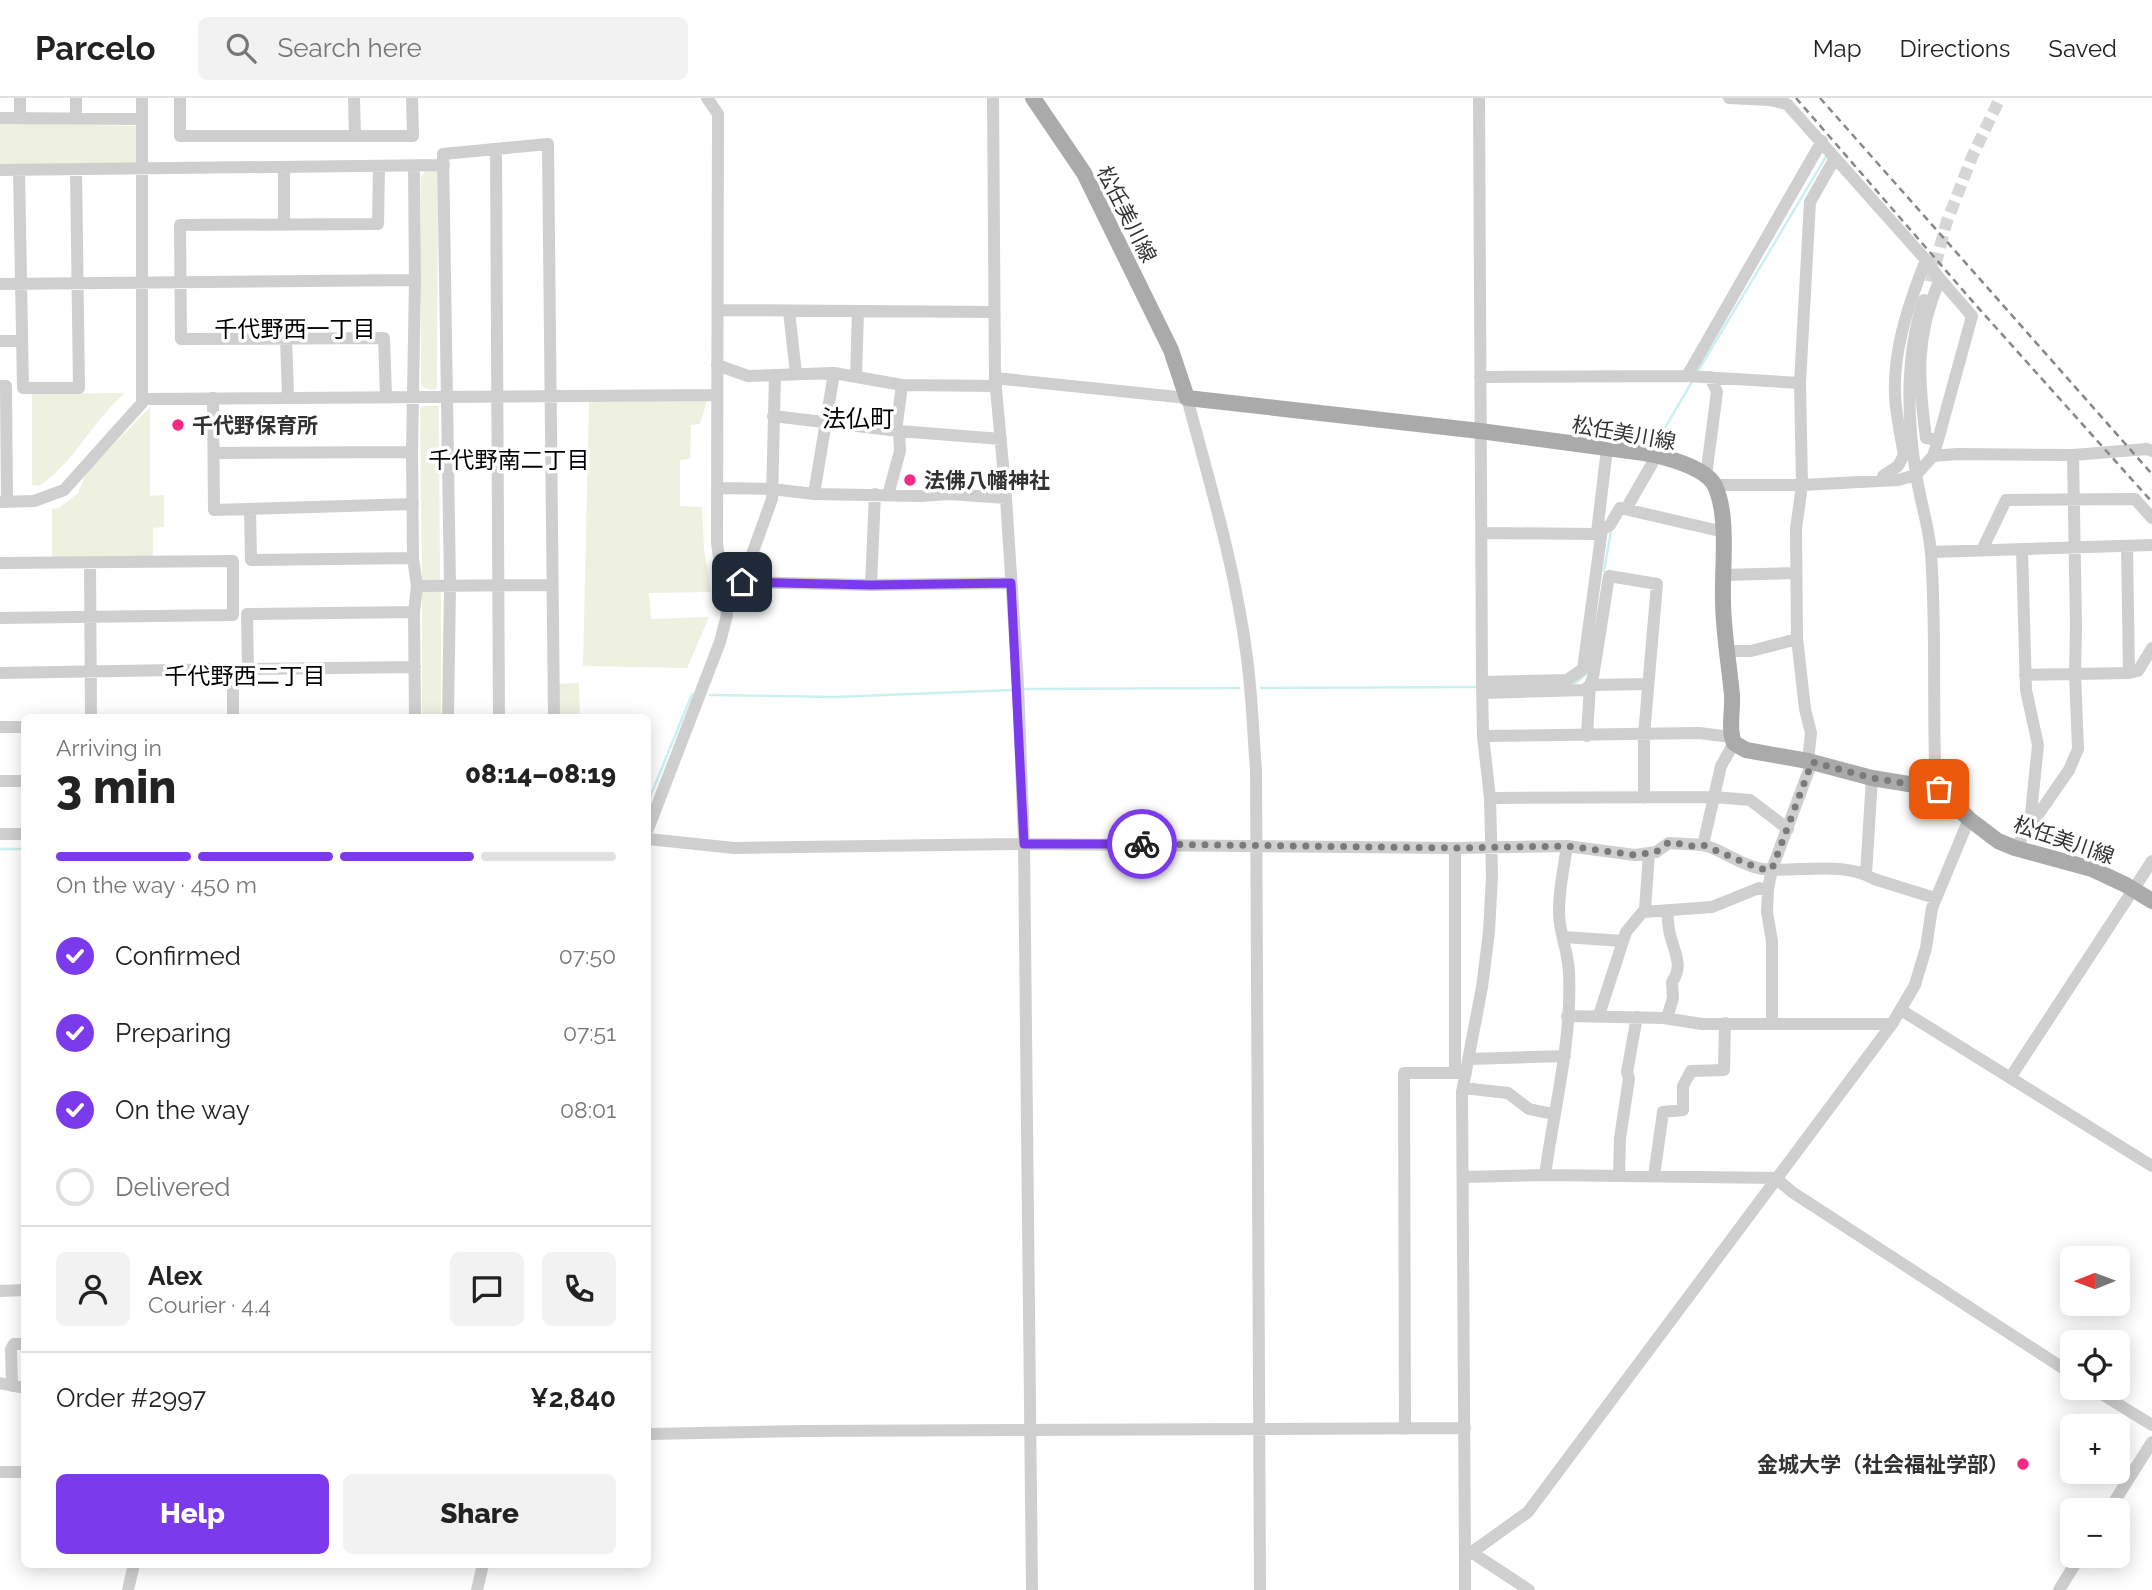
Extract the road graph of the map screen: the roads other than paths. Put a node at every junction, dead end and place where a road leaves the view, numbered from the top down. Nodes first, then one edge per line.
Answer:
1 (20, 98) edge
2 (76, 98) edge
3 (142, 98) edge
4 (180, 98) edge
5 (354, 98) edge
6 (412, 98) edge
7 (707, 98) edge
8 (993, 98) edge
9 (1033, 98) edge
10 (1479, 98) edge
11 (1729, 98) edge
12 (1776, 99) edge
13 (76, 117) junction
14 (0, 118) edge
15 (20, 118) junction
16 (142, 119) junction
17 (355, 136) junction
18 (1822, 141) junction
19 (496, 150) junction
20 (1835, 158) junction
21 (444, 165) junction
22 (414, 166) junction
23 (284, 167) junction
24 (379, 167) junction
25 (0, 170) edge
26 (76, 170) junction
27 (142, 170) junction
28 (19, 171) junction
29 (284, 224) junction
30 (1926, 260) junction
31 (1936, 280) junction
32 (415, 281) junction
33 (141, 283) junction
34 (180, 283) junction
35 (0, 284) edge
36 (22, 285) junction
37 (78, 285) junction
38 (718, 310) junction
39 (789, 311) junction
40 (858, 311) junction
41 (994, 313) junction
42 (286, 338) junction
43 (0, 341) edge
44 (21, 341) junction
45 (717, 365) junction
46 (834, 373) junction
47 (796, 374) junction
48 (775, 375) junction
49 (1687, 376) junction
50 (856, 377) junction
51 (1480, 377) junction
52 (1710, 377) junction
53 (995, 382) junction
54 (1800, 383) junction
55 (902, 385) junction
56 (0, 386) edge
57 (550, 395) junction
58 (717, 395) junction
59 (386, 396) junction
60 (414, 396) junction
61 (499, 396) junction
62 (288, 397) junction
63 (446, 397) junction
64 (213, 398) junction
65 (1187, 398) junction
66 (142, 399) junction
67 (773, 416) junction
68 (827, 423) junction
69 (897, 431) junction
70 (1480, 431) junction
71 (1001, 439) junction
72 (3, 440) edge
73 (1938, 440) junction
74 (1607, 449) junction
75 (2152, 451) edge
76 (412, 452) junction
77 (214, 453) junction
78 (1652, 454) junction
79 (2073, 455) junction
80 (1933, 456) junction
81 (1916, 475) junction
82 (1711, 481) junction
83 (1883, 481) junction
84 (1802, 485) junction
85 (717, 488) junction
86 (772, 489) junction
87 (814, 494) junction
88 (882, 495) junction
89 (1006, 498) junction
90 (2074, 499) junction
91 (3, 502) edge
92 (413, 504) junction
93 (250, 509) junction
94 (1626, 509) junction
95 (2152, 519) edge
96 (1600, 531) junction
97 (1724, 531) junction
98 (1483, 533) junction
99 (2152, 545) edge
100 (2127, 546) junction
101 (2073, 547) junction
102 (1982, 550) junction
103 (2022, 550) junction
104 (1931, 552) junction
105 (413, 558) junction
106 (90, 562) junction
107 (0, 563) edge
108 (1797, 573) junction
109 (1723, 575) junction
110 (1603, 576) junction
111 (742, 582) junction
112 (1011, 583) junction
113 (500, 585) junction
114 (552, 585) junction
115 (871, 585) junction
116 (417, 586) junction
117 (450, 586) junction
118 (726, 598) junction
119 (414, 612) junction
120 (91, 616) junction
121 (0, 618) edge
122 (1797, 639) junction
123 (2152, 648) edge
124 (1727, 652) junction
125 (415, 667) junction
126 (89, 671) junction
127 (0, 673) edge
128 (2075, 673) junction
129 (2129, 673) junction
130 (2025, 675) junction
131 (1647, 684) junction
132 (1590, 685) junction
133 (1482, 687) junction
134 (91, 714) edge
135 (233, 714) edge
136 (415, 714) edge
137 (448, 714) edge
138 (499, 714) edge
139 (554, 714) edge
140 (0, 727) edge
141 (21, 727) edge
142 (1644, 735) junction
143 (1483, 736) junction
144 (1587, 736) junction
145 (1733, 740) junction
146 (1810, 761) junction
147 (1872, 778) junction
148 (0, 781) edge
149 (21, 781) edge
150 (1939, 789) junction
151 (1644, 797) junction
152 (1714, 797) junction
153 (1490, 798) junction
154 (1969, 819) junction
155 (651, 821) edge
156 (2030, 827) junction
157 (1788, 829) junction
158 (0, 834) edge
159 (21, 834) edge
160 (651, 839) edge
161 (1024, 844) junction
162 (1258, 845) junction
163 (1703, 845) junction
164 (1567, 846) junction
165 (1491, 847) junction
166 (1455, 848) junction
167 (2015, 848) junction
168 (1649, 854) junction
169 (2152, 861) edge
170 (1772, 869) junction
171 (1866, 874) junction
172 (2134, 890) junction
173 (1768, 891) junction
174 (1935, 898) junction
175 (2152, 901) edge
176 (1667, 911) junction
177 (1643, 912) junction
178 (1564, 937) junction
179 (1623, 941) junction
180 (1901, 1010) junction
181 (1567, 1016) junction
182 (1599, 1016) junction
183 (1636, 1017) junction
184 (1667, 1018) junction
185 (1725, 1023) junction
186 (1772, 1023) junction
187 (1892, 1024) junction
188 (1564, 1056) junction
189 (1469, 1059) junction
190 (1461, 1073) junction
191 (2010, 1078) junction
192 (1463, 1088) junction
193 (1553, 1114) junction
194 (2152, 1166) edge
195 (1545, 1175) junction
196 (1619, 1176) junction
197 (1654, 1176) junction
198 (1462, 1177) junction
199 (1776, 1178) junction
200 (21, 1290) edge
201 (0, 1291) edge
202 (21, 1344) edge
203 (2060, 1366) edge
204 (12, 1386) edge
205 (2111, 1400) edge
206 (2152, 1425) edge
207 (1465, 1428) junction
208 (1260, 1429) junction
209 (1405, 1429) junction
210 (1031, 1430) junction
211 (651, 1434) edge
212 (2152, 1442) edge
213 (0, 1472) edge
214 (21, 1472) edge
215 (2117, 1498) edge
216 (1468, 1555) junction
217 (133, 1568) edge
218 (482, 1568) edge
219 (2073, 1568) edge
220 (128, 1590) edge
221 (477, 1590) edge
222 (1032, 1590) edge
223 (1260, 1590) edge
224 (1465, 1590) edge
225 (1529, 1590) edge
226 (2059, 1590) edge

1 - 15 street
2 - 13 street
3 - 16 street
4 - 17 street
5 - 17 street
6 - 17 street
7 - 38 street
8 - 41 street
9 - 65 main road, 松任美川線
10 - 51 street
11 - 12 street
12 - 18 street
13 - 15 street
13 - 16 street
14 - 15 street
16 - 27 street
18 - 20 street
18 - 49 street
19 - 21 street
19 - 57 street
19 - 61 street
20 - 30 street
20 - 54 street
21 - 22 street
21 - 63 street
22 - 24 street
22 - 32 street
23 - 24 street
23 - 27 street
23 - 29 street
24 - 29 street
25 - 28 street
26 - 27 street
26 - 28 street
26 - 37 street
27 - 33 street
28 - 36 street
29 - 34 street
30 - 31 street
30 - 83 street
31 - 73 street
31 - 73 street
31 - 81 street
32 - 34 street
32 - 60 street
33 - 34 street
33 - 37 street
33 - 66 street
34 - 42 street
35 - 36 street
36 - 37 street
36 - 44 street
37 - 44 street
38 - 39 street
38 - 45 street
39 - 40 street
39 - 47 street
40 - 41 street
40 - 50 street
41 - 53 street
42 - 59 street
42 - 62 street
43 - 44 street
45 - 48 street
45 - 58 street
46 - 47 street
46 - 50 street
46 - 68 street
47 - 48 street
48 - 67 street
49 - 51 street
49 - 52 street
50 - 55 street
51 - 70 street
52 - 54 street
52 - 82 street
53 - 55 street
53 - 65 street
53 - 71 street
54 - 84 street
55 - 69 street
56 - 72 street
57 - 58 street
57 - 61 street
57 - 114 street
58 - 85 street
59 - 60 street
59 - 62 street
60 - 63 street
60 - 76 street
61 - 63 street
61 - 113 street
62 - 64 street
63 - 117 street
64 - 66 street
64 - 77 street
65 - 70 main road, 松任美川線
65 - 162 street
66 - 91 street
67 - 68 street
67 - 86 street
68 - 69 street
68 - 87 street
69 - 71 street
69 - 88 street
70 - 74 main road, 松任美川線
70 - 98 street
71 - 89 street
72 - 91 street
73 - 80 street
74 - 78 main road, 松任美川線
74 - 96 street
75 - 79 street
76 - 77 street
76 - 92 street
77 - 93 street
78 - 82 main road, 松任美川線
78 - 94 street
79 - 80 street
79 - 90 street
80 - 81 street
81 - 83 street
81 - 104 street
82 - 84 street
82 - 97 main road
83 - 84 street
84 - 108 street
85 - 86 street
85 - 118 street
86 - 87 street
86 - 111 street
87 - 88 street
88 - 89 street
88 - 115 street
89 - 112 street
90 - 95 street
90 - 101 street
90 - 102 street
92 - 93 street
92 - 105 street
93 - 105 street
94 - 96 street
94 - 97 street
96 - 98 street
96 - 110 street
97 - 109 main road
98 - 133 street
99 - 100 street
100 - 101 street
100 - 129 street
101 - 103 street
101 - 128 street
102 - 103 street
102 - 104 street
103 - 130 street
104 - 150 street
105 - 116 street
106 - 107 street
106 - 120 street
106 - 120 street
108 - 109 street
108 - 122 street
109 - 124 main road
110 - 131 street
110 - 132 street
110 - 133 street
111 - 115 street
111 - 118 street
112 - 115 street
112 - 161 street
113 - 114 street
113 - 117 street
113 - 138 street
114 - 139 street
116 - 117 street
116 - 119 street
117 - 137 street
118 - 155 street
119 - 125 street
119 - 125 street
120 - 121 street
120 - 126 street
122 - 124 street
122 - 146 street
123 - 129 street
124 - 145 main road
125 - 136 street
126 - 127 street
126 - 134 street
126 - 135 street
128 - 129 street
128 - 130 street
128 - 156 street
130 - 156 street
131 - 132 street
131 - 142 street
132 - 133 street
132 - 144 street
133 - 143 street
140 - 141 street
142 - 144 street
142 - 145 street
142 - 151 street
143 - 144 street
143 - 153 street
145 - 146 main road
145 - 152 street
146 - 147 main road
146 - 157 street
147 - 150 main road
147 - 171 street
148 - 149 street
150 - 154 main road, 松任美川線
151 - 152 street
151 - 153 street
152 - 157 street
152 - 163 street
153 - 165 street
154 - 167 main road, 松任美川線
154 - 174 street
156 - 167 street
157 - 170 street
158 - 159 street
160 - 161 street
161 - 162 street
161 - 210 street
162 - 166 street
162 - 208 street
163 - 168 street
163 - 170 street
164 - 165 street
164 - 168 street
164 - 178 street
165 - 166 street
165 - 189 street
166 - 190 street
167 - 172 main road, 松任美川線
168 - 177 street
169 - 172 street
170 - 171 street
170 - 173 street
171 - 174 street
172 - 175 main road, 松任美川線
172 - 191 street
173 - 176 street
173 - 186 street
174 - 180 street
176 - 177 street
176 - 184 street
177 - 179 street
178 - 179 street
178 - 181 street
179 - 182 street
180 - 187 street
180 - 191 street
181 - 182 street
181 - 188 street
182 - 183 street
183 - 184 street
183 - 196 street
184 - 185 street
185 - 186 street
185 - 197 street
186 - 187 street
187 - 199 street
188 - 189 street
188 - 193 street
189 - 190 street
190 - 192 street
190 - 209 street
191 - 194 street
192 - 193 street
192 - 198 street
193 - 195 street
195 - 196 street
195 - 198 street
196 - 197 street
197 - 199 street
198 - 207 street
199 - 203 street
199 - 216 street
200 - 201 street
202 - 204 street
205 - 206 street
207 - 209 street
207 - 216 street
208 - 209 street
208 - 210 street
208 - 223 street
210 - 211 street
210 - 222 street
212 - 215 street
213 - 214 street
216 - 224 street
216 - 225 street
217 - 220 street
218 - 221 street
219 - 226 street

